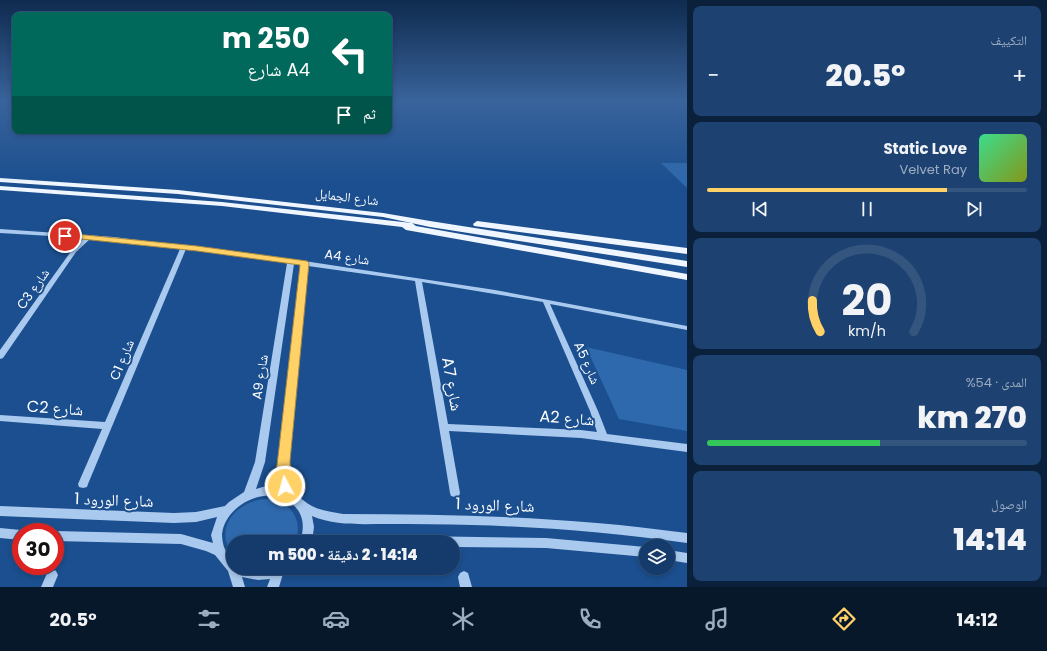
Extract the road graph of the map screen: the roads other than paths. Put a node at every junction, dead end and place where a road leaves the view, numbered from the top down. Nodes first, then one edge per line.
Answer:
1 (0, 180) edge
2 (0, 188) edge
3 (383, 215) junction
4 (394, 225) junction
5 (0, 231) edge
6 (579, 237) junction
7 (88, 238) junction
8 (184, 248) junction
9 (687, 251) edge
10 (687, 257) edge
11 (291, 261) junction
12 (304, 263) junction
13 (607, 263) junction
14 (687, 264) edge
15 (687, 269) edge
16 (687, 277) edge
17 (418, 280) junction
18 (687, 283) edge
19 (546, 302) junction
20 (687, 328) edge
21 (0, 356) edge
22 (0, 418) edge
23 (108, 426) junction
24 (444, 427) junction
25 (603, 436) junction
26 (687, 448) edge
27 (83, 484) dead end
28 (455, 492) dead end
29 (248, 495) junction
30 (290, 497) junction
31 (302, 507) junction
32 (0, 511) edge
33 (226, 511) junction
34 (0, 533) edge
35 (12, 534) edge
36 (308, 535) edge
37 (64, 536) edge
38 (687, 538) edge
39 (460, 541) edge
40 (219, 551) junction
41 (639, 551) edge
42 (675, 556) edge
43 (687, 558) edge
44 (226, 562) edge
45 (52, 575) dead end
46 (235, 575) edge
47 (278, 575) edge
48 (47, 587) edge
49 (239, 587) edge
50 (273, 587) edge

1 - 3 main road, شارع الجمايل
2 - 4 main road, شارع الجمايل
3 - 6 main road
3 - 14 main road, شارع الجمايل
4 - 13 main road
4 - 15 main road, شارع الجمايل
5 - 7 street, A4 شارع
6 - 9 main road
6 - 10 main road
7 - 8 street, A4 شارع
7 - 21 street, C3 شارع
8 - 11 street, A4 شارع
8 - 23 street, C1 شارع
11 - 12 street, A4 شارع
11 - 29 street, A9 شارع
12 - 17 street, A4 شارع
12 - 30 street
13 - 16 main road
13 - 18 main road
17 - 19 street, A4 شارع
17 - 24 street, A7 شارع
19 - 20 street, A4 شارع
19 - 25 street, A5 شارع
22 - 23 street, C2 شارع
23 - 27 street, C1 شارع
24 - 25 street, A2 شارع
24 - 28 street, A7 شارع
25 - 26 street, A2 شارع
29 - 30 street, شارع الورود 1
29 - 33 street, شارع الورود 1
30 - 31 street, شارع الورود 1
31 - 36 street
31 - 38 street, شارع الورود 1
32 - 33 street, شارع الورود 1
33 - 40 street, شارع الورود 1
34 - 35 street
37 - 40 street
39 - 41 street
40 - 44 street
42 - 43 street
45 - 48 street
46 - 49 street
47 - 50 street

